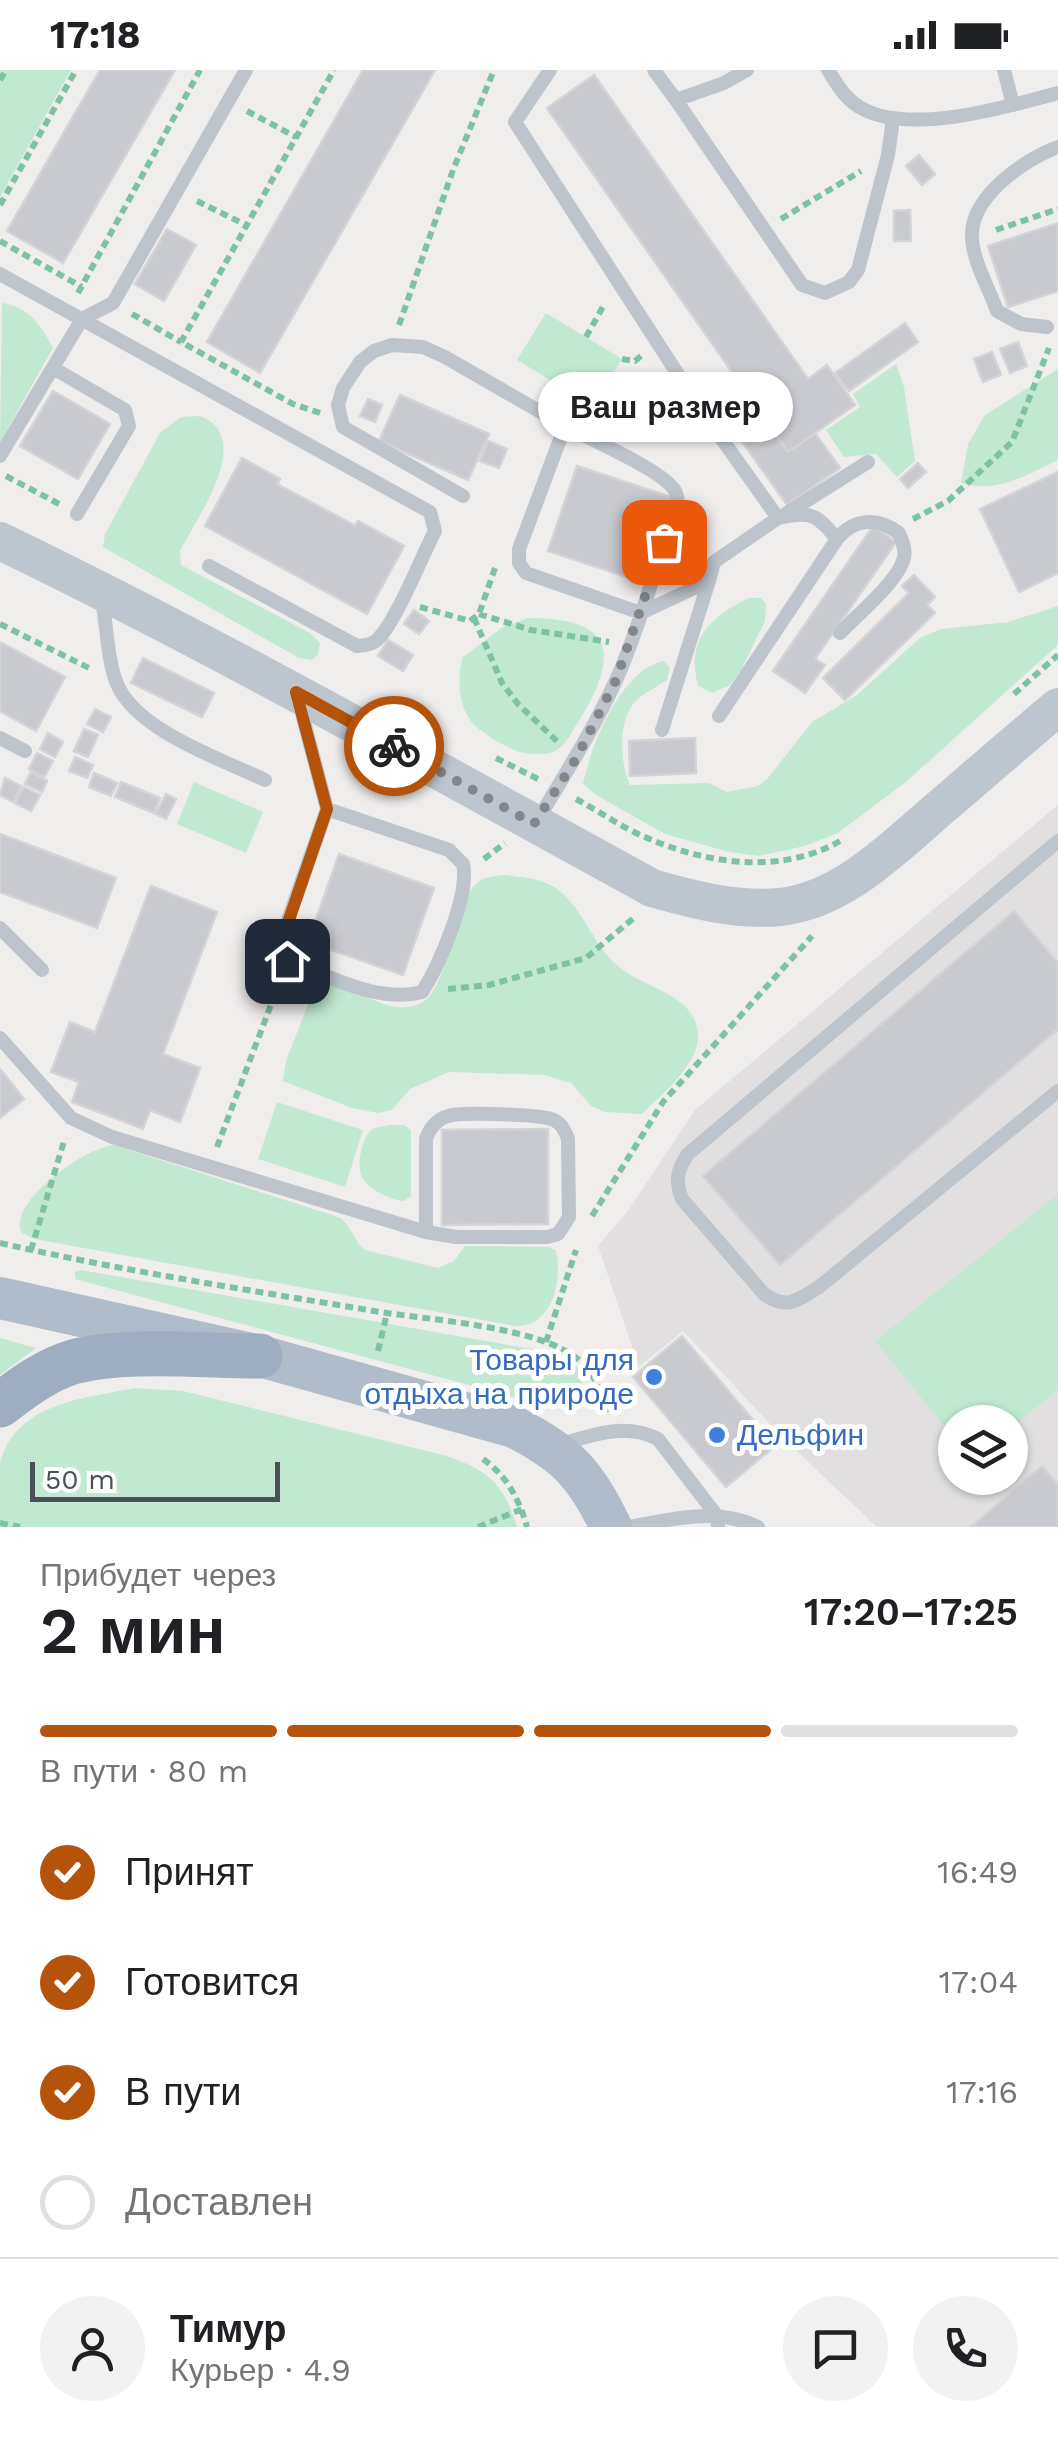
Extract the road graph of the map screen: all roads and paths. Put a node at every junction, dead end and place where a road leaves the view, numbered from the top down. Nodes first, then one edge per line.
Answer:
1 (6, 70) edge
2 (76, 70) edge
3 (200, 70) edge
4 (246, 70) edge
5 (334, 70) edge
6 (494, 70) edge
7 (550, 70) edge
8 (654, 70) edge
9 (747, 70) edge
10 (828, 70) edge
11 (1004, 70) edge
12 (0, 80) edge
13 (1058, 94) edge
14 (676, 100) junction
15 (1013, 105) junction
16 (893, 119) junction
17 (268, 122) dead end
18 (296, 137) junction
19 (1058, 147) edge
20 (888, 155) junction
21 (0, 206) edge
22 (1058, 209) edge
23 (216, 210) dead end
24 (792, 212) dead end
25 (245, 225) junction
26 (971, 238) junction
27 (0, 241) edge
28 (0, 274) edge
29 (618, 281) junction
30 (82, 287) junction
31 (66, 311) junction
32 (82, 320) junction
33 (1050, 334) joint
34 (586, 336) dead end
35 (392, 346) junction
36 (622, 359) dead end
37 (635, 361) dead end
38 (52, 368) junction
39 (340, 421) junction
40 (565, 426) junction
41 (0, 456) edge
42 (868, 462) dead end
43 (0, 473) edge
44 (463, 496) dead end
45 (77, 514) joint
46 (778, 518) junction
47 (894, 529) junction
48 (837, 539) junction
49 (0, 541) edge
50 (497, 564) dead end
51 (210, 566) dead end
52 (709, 581) junction
53 (100, 589) junction
54 (400, 601) junction
55 (641, 613) junction
56 (476, 616) junction
57 (0, 624) edge
58 (840, 633) dead end
59 (630, 646) junction
60 (1058, 655) edge
61 (88, 669) dead end
62 (296, 692) junction
63 (1002, 704) dead end
64 (1058, 707) edge
65 (719, 716) dead end
66 (662, 730) dead end
67 (0, 738) edge
68 (25, 751) dead end
69 (576, 759) junction
70 (264, 780) dead end
71 (327, 809) junction
72 (594, 809) dead end
73 (534, 824) junction
74 (850, 834) dead end
75 (1058, 841) edge
76 (640, 913) dead end
77 (823, 924) dead end
78 (0, 928) edge
79 (287, 961) junction
80 (42, 970) dead end
81 (422, 992) junction
82 (0, 1038) edge
83 (1058, 1091) edge
84 (71, 1118) junction
85 (226, 1126) dead end
86 (583, 1230) dead end
87 (426, 1232) junction
88 (0, 1243) edge
89 (578, 1244) dead end
90 (31, 1250) junction
91 (0, 1298) edge
92 (546, 1342) junction
93 (260, 1356) junction
94 (0, 1405) edge
95 (611, 1430) junction
96 (553, 1446) junction
97 (474, 1454) dead end
98 (522, 1508) junction
99 (717, 1521) edge
100 (0, 1523) edge
101 (20, 1527) edge
102 (478, 1527) edge
103 (528, 1527) edge
104 (610, 1527) edge
105 (629, 1527) edge
106 (758, 1527) edge

1 - 12 path
2 - 21 path
3 - 30 path
4 - 32 lane
5 - 18 path
6 - 35 path
7 - 29 lane
8 - 14 lane
9 - 14 lane
10 - 16 lane
11 - 15 lane
13 - 15 lane
14 - 20 lane
15 - 16 lane
16 - 20 lane
17 - 18 path
18 - 25 path
19 - 26 lane
20 - 24 path
22 - 26 path
23 - 25 path
25 - 39 path
26 - 33 lane
27 - 30 path
28 - 31 lane
29 - 34 path
29 - 46 lane
30 - 31 path
31 - 32 lane
32 - 38 lane
32 - 54 lane
33 - 47 path
35 - 39 lane
35 - 40 lane
36 - 37 path
38 - 41 lane
38 - 45 lane
39 - 44 lane
40 - 55 lane
40 - 55 lane
42 - 46 lane
43 - 45 path
46 - 48 lane
46 - 52 lane
47 - 48 lane
47 - 58 lane
48 - 65 lane
49 - 53 main road
50 - 56 path
51 - 54 lane
52 - 55 lane
52 - 66 lane
53 - 62 main road
53 - 70 lane
54 - 56 path
55 - 59 lane
56 - 59 path
56 - 69 path
57 - 61 path
59 - 69 lane
60 - 63 path
62 - 71 lane
62 - 73 main road
64 - 73 main road
67 - 68 lane
69 - 73 lane
71 - 79 lane
71 - 81 lane
72 - 74 path
75 - 83 lane
76 - 81 path
77 - 86 path
78 - 80 lane
79 - 81 lane
79 - 85 path
82 - 84 lane
84 - 87 lane
84 - 90 path
87 - 87 lane
88 - 90 path
89 - 92 path
90 - 92 path
91 - 93 main road
92 - 95 path
93 - 94 highway
93 - 96 main road
95 - 96 lane
95 - 99 lane
96 - 104 main road
97 - 98 path
98 - 102 path
98 - 103 path
99 - 105 lane
99 - 106 lane
100 - 101 path

